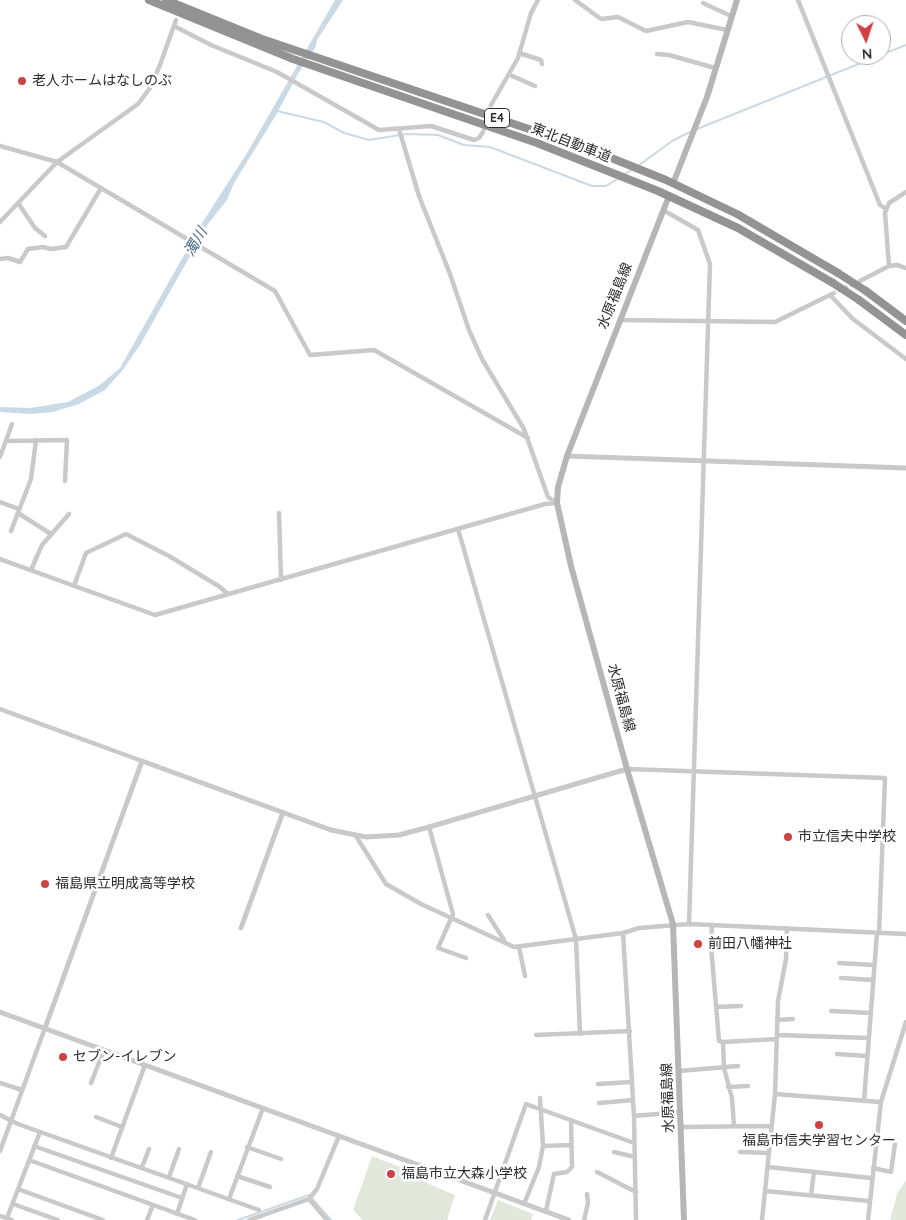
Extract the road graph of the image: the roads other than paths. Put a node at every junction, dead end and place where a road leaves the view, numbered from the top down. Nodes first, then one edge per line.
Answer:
1 (149, 0) edge
2 (166, 0) edge
3 (538, 0) edge
4 (575, 0) edge
5 (737, 0) edge
6 (798, 0) edge
7 (703, 3) dead end
8 (731, 16) junction
9 (176, 20) dead end
10 (174, 26) junction
11 (727, 30) junction
12 (519, 53) junction
13 (657, 54) dead end
14 (542, 64) dead end
15 (715, 68) junction
16 (510, 75) junction
17 (535, 86) dead end
18 (491, 105) tunnel mouth
19 (398, 128) junction
20 (482, 132) dead end
21 (0, 146) edge
22 (57, 162) junction
23 (674, 181) dead end
24 (101, 188) junction
25 (906, 192) edge
26 (667, 201) dead end
27 (18, 203) junction
28 (886, 209) junction
29 (663, 210) junction
30 (0, 222) edge
31 (44, 236) dead end
32 (0, 259) edge
33 (889, 266) junction
34 (906, 268) edge
35 (860, 281) tunnel mouth
36 (620, 320) junction
37 (906, 321) edge
38 (708, 322) junction
39 (906, 335) edge
40 (906, 359) edge
41 (12, 424) dead end
42 (528, 438) junction
43 (36, 440) junction
44 (6, 441) junction
45 (0, 455) edge
46 (566, 456) junction
47 (704, 461) junction
48 (906, 468) edge
49 (65, 482) dead end
50 (0, 502) edge
51 (557, 503) junction
52 (19, 511) junction
53 (278, 513) dead end
54 (69, 514) dead end
55 (458, 528) junction
56 (11, 532) dead end
57 (51, 534) junction
58 (0, 559) edge
59 (31, 570) junction
60 (281, 580) junction
61 (74, 586) junction
62 (228, 594) junction
63 (0, 709) edge
64 (142, 761) junction
65 (627, 769) junction
66 (695, 771) junction
67 (536, 797) junction
68 (283, 812) junction
69 (429, 827) junction
70 (356, 836) junction
71 (488, 915) dead end
72 (451, 919) junction
73 (673, 924) junction
74 (689, 924) junction
75 (712, 925) junction
76 (241, 928) dead end
77 (787, 928) junction
78 (623, 933) junction
79 (878, 933) junction
80 (906, 934) edge
81 (576, 939) junction
82 (504, 941) junction
83 (519, 947) junction
84 (466, 958) dead end
85 (839, 963) dead end
86 (874, 965) junction
87 (525, 976) dead end
88 (840, 978) dead end
89 (873, 980) junction
90 (741, 1006) dead end
91 (716, 1007) junction
92 (831, 1011) dead end
93 (0, 1012) edge
94 (871, 1013) junction
95 (793, 1019) dead end
96 (777, 1020) junction
97 (906, 1022) edge
98 (45, 1028) junction
99 (630, 1030) junction
100 (580, 1034) junction
101 (536, 1036) dead end
102 (777, 1037) junction
103 (869, 1038) junction
104 (723, 1042) junction
105 (104, 1050) junction
106 (837, 1054) dead end
107 (867, 1056) junction
108 (145, 1065) junction
109 (738, 1066) dead end
110 (724, 1068) junction
111 (679, 1071) junction
112 (631, 1082) junction
113 (0, 1083) edge
114 (91, 1083) dead end
115 (598, 1084) dead end
116 (748, 1086) dead end
117 (728, 1087) junction
118 (22, 1090) junction
119 (775, 1094) junction
120 (540, 1098) dead end
121 (633, 1100) junction
122 (864, 1101) junction
123 (881, 1102) junction
124 (598, 1103) dead end
125 (263, 1108) junction
126 (541, 1110) junction
127 (681, 1112) junction
128 (0, 1115) edge
129 (634, 1116) junction
130 (96, 1117) dead end
131 (11, 1120) junction
132 (571, 1120) junction
133 (734, 1126) junction
134 (771, 1126) junction
135 (122, 1127) junction
136 (682, 1127) junction
137 (40, 1132) junction
138 (339, 1136) junction
139 (634, 1143) junction
140 (895, 1144) dead end
141 (571, 1145) junction
142 (34, 1146) junction
143 (543, 1146) junction
144 (247, 1147) junction
145 (149, 1149) dead end
146 (179, 1149) dead end
147 (0, 1151) edge
148 (211, 1152) dead end
149 (614, 1152) dead end
150 (740, 1152) dead end
151 (769, 1153) junction
152 (635, 1157) junction
153 (111, 1158) junction
154 (29, 1160) junction
155 (281, 1160) dead end
156 (142, 1167) junction
157 (768, 1167) junction
158 (873, 1168) junction
159 (597, 1172) dead end
160 (814, 1172) junction
161 (237, 1176) junction
162 (169, 1177) junction
163 (871, 1178) junction
164 (187, 1184) junction
165 (270, 1187) dead end
166 (198, 1188) junction
167 (18, 1189) junction
168 (765, 1191) junction
169 (636, 1192) junction
170 (495, 1193) junction
171 (587, 1194) dead end
172 (811, 1195) junction
173 (182, 1198) junction
174 (228, 1199) junction
175 (309, 1199) junction
176 (869, 1201) junction
177 (13, 1204) junction
178 (153, 1204) junction
179 (524, 1204) junction
180 (259, 1210) dead end
181 (546, 1211) junction
182 (177, 1214) junction
183 (5, 1218) edge
184 (58, 1220) edge
185 (103, 1220) edge
186 (147, 1220) edge
187 (195, 1220) edge
188 (249, 1220) edge
189 (327, 1220) edge
190 (485, 1220) edge
191 (569, 1220) edge
192 (584, 1220) edge
193 (636, 1220) edge
194 (684, 1220) edge
195 (762, 1220) edge
196 (868, 1220) edge

1 - 39 highway, 東北自動車道 / E4, bridge
2 - 37 highway, 東北自動車道 / E4, bridge
3 - 12 street
4 - 11 street
5 - 8 main road
6 - 28 street
7 - 8 street
8 - 11 main road
9 - 10 street
10 - 19 street
10 - 22 street
11 - 15 main road
12 - 14 street
12 - 16 street
13 - 15 street
15 - 23 main road
16 - 17 street
16 - 18 street
19 - 20 street
19 - 42 street
21 - 22 street
22 - 24 street
22 - 27 street
24 - 32 street
24 - 42 street
25 - 28 street
26 - 29 main road, 水原福島線
27 - 30 street
27 - 31 street
28 - 33 street
29 - 36 main road, 水原福島線
29 - 38 street
33 - 34 street
33 - 35 street
36 - 38 street
36 - 46 main road, 水原福島線
38 - 40 street
38 - 47 street
41 - 44 street
42 - 51 street
43 - 44 street
43 - 49 street
43 - 52 street
44 - 45 street
46 - 47 street
46 - 51 main road, 水原福島線
47 - 48 street
47 - 66 street
50 - 52 street
51 - 55 street
51 - 65 main road, 水原福島線
52 - 56 street
52 - 57 street
53 - 60 street
54 - 57 street
55 - 60 street
55 - 67 street
57 - 59 street
58 - 59 street
59 - 61 street
60 - 62 street
61 - 62 street
61 - 62 street
63 - 64 street
64 - 68 street
64 - 98 street
65 - 66 street
65 - 67 street
65 - 73 main road, 水原福島線
66 - 74 street
66 - 79 street
67 - 69 street
67 - 81 street
68 - 70 street
68 - 76 street
69 - 70 street
69 - 72 street
70 - 72 street
71 - 82 street
72 - 82 street
72 - 84 street
73 - 74 street
73 - 78 street
73 - 111 main road, 水原福島線
74 - 75 street
75 - 77 street
75 - 91 street
77 - 79 street
77 - 96 street
78 - 81 street
78 - 99 street
79 - 80 street
79 - 86 street
81 - 83 street
81 - 100 street
82 - 83 street
83 - 87 street
85 - 86 street
86 - 89 street
88 - 89 street
89 - 94 street
90 - 91 street
91 - 104 street
92 - 94 street
93 - 98 street
94 - 103 street
95 - 96 street
96 - 102 street
97 - 123 street
98 - 105 street
98 - 118 street
99 - 100 street
99 - 112 street
100 - 101 street
102 - 103 street
102 - 104 street
102 - 119 street
103 - 107 street
104 - 110 street
105 - 108 street
105 - 114 street
106 - 107 street
107 - 122 street
108 - 125 street
108 - 135 street
109 - 110 street
110 - 111 street
110 - 117 street
111 - 127 main road, 水原福島線
112 - 115 street
112 - 121 street
113 - 118 street
116 - 117 street
117 - 133 street
118 - 131 street
119 - 122 street
119 - 134 street
120 - 126 street
121 - 124 street
121 - 129 street
122 - 123 street
123 - 158 street
125 - 138 street
125 - 144 street
126 - 132 street
126 - 143 street
126 - 170 street
127 - 129 street
127 - 136 main road, 水原福島線
128 - 131 street
129 - 139 street
130 - 135 street
131 - 137 street
131 - 147 street
132 - 139 street
132 - 141 street
133 - 134 street
133 - 136 street
134 - 151 street
135 - 153 street
136 - 194 main road, 水原福島線
137 - 142 street
137 - 153 street
138 - 170 street
138 - 175 street
139 - 152 street
140 - 158 street
141 - 143 street
141 - 181 street
142 - 154 street
142 - 173 street
143 - 179 street
144 - 155 street
144 - 161 street
145 - 156 street
146 - 162 street
148 - 166 street
149 - 152 street
150 - 151 street
151 - 157 street
152 - 169 street
153 - 156 street
154 - 167 street
154 - 178 street
156 - 162 street
157 - 160 street
157 - 168 street
158 - 163 street
159 - 169 street
160 - 163 street
160 - 172 street
161 - 165 street
161 - 174 street
162 - 164 street
163 - 176 street
164 - 166 street
164 - 173 street
166 - 174 street
167 - 177 street
167 - 185 street
168 - 172 street
168 - 195 street
169 - 193 street
170 - 179 street
170 - 190 street
171 - 192 street
172 - 176 street
173 - 182 street
174 - 180 street
175 - 188 street
175 - 189 street
176 - 196 street
177 - 183 street
177 - 184 street
178 - 182 street
178 - 186 street
179 - 181 street
181 - 191 street
182 - 187 street

